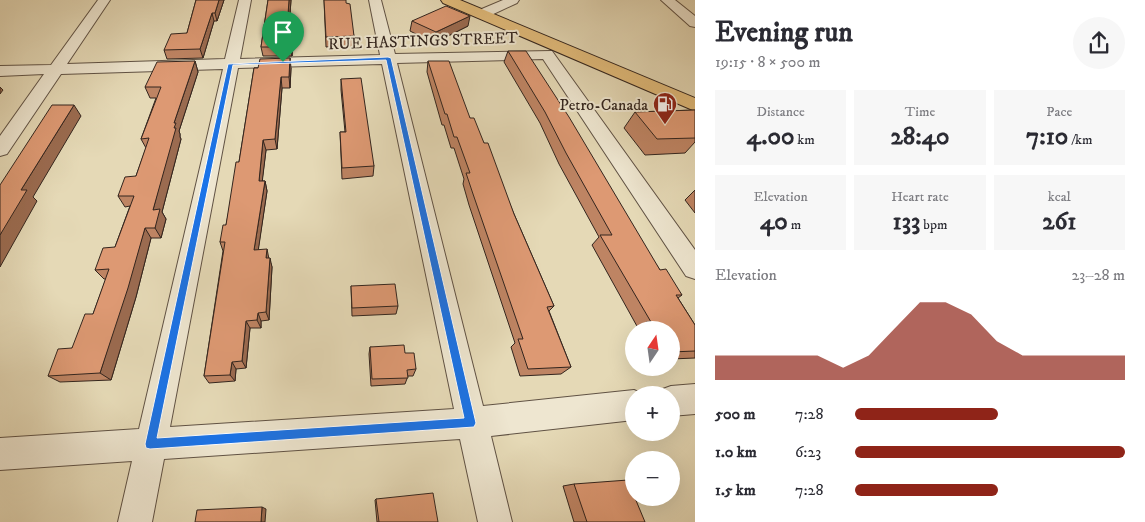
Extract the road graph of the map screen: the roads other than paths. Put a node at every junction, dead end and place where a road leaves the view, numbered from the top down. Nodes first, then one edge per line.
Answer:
1 (104, 0) edge
2 (244, 0) edge
3 (375, 0) edge
4 (448, 0) edge
5 (513, 0) edge
6 (667, 0) edge
7 (482, 14) junction
8 (695, 23) edge
9 (553, 50) junction
10 (388, 58) junction
11 (231, 64) junction
12 (56, 69) junction
13 (0, 71) edge
14 (695, 104) edge
15 (0, 150) edge
16 (695, 269) edge
17 (695, 399) edge
18 (680, 400) edge
19 (625, 407) edge
20 (471, 423) junction
21 (150, 444) junction
22 (0, 454) edge
23 (135, 522) edge
24 (495, 522) edge

1 - 12 street
2 - 11 street
3 - 10 street
4 - 7 main road
5 - 7 street
6 - 8 street
7 - 9 main road
9 - 10 street, RUE HASTINGS STREET
9 - 14 main road
9 - 16 street
10 - 11 street, RUE HASTINGS STREET
10 - 20 street
11 - 12 street, RUE HASTINGS STREET
11 - 21 street
12 - 13 street, RUE HASTINGS STREET
12 - 15 street
17 - 18 street
19 - 20 street
20 - 21 street
20 - 24 street
21 - 22 street
21 - 23 street

